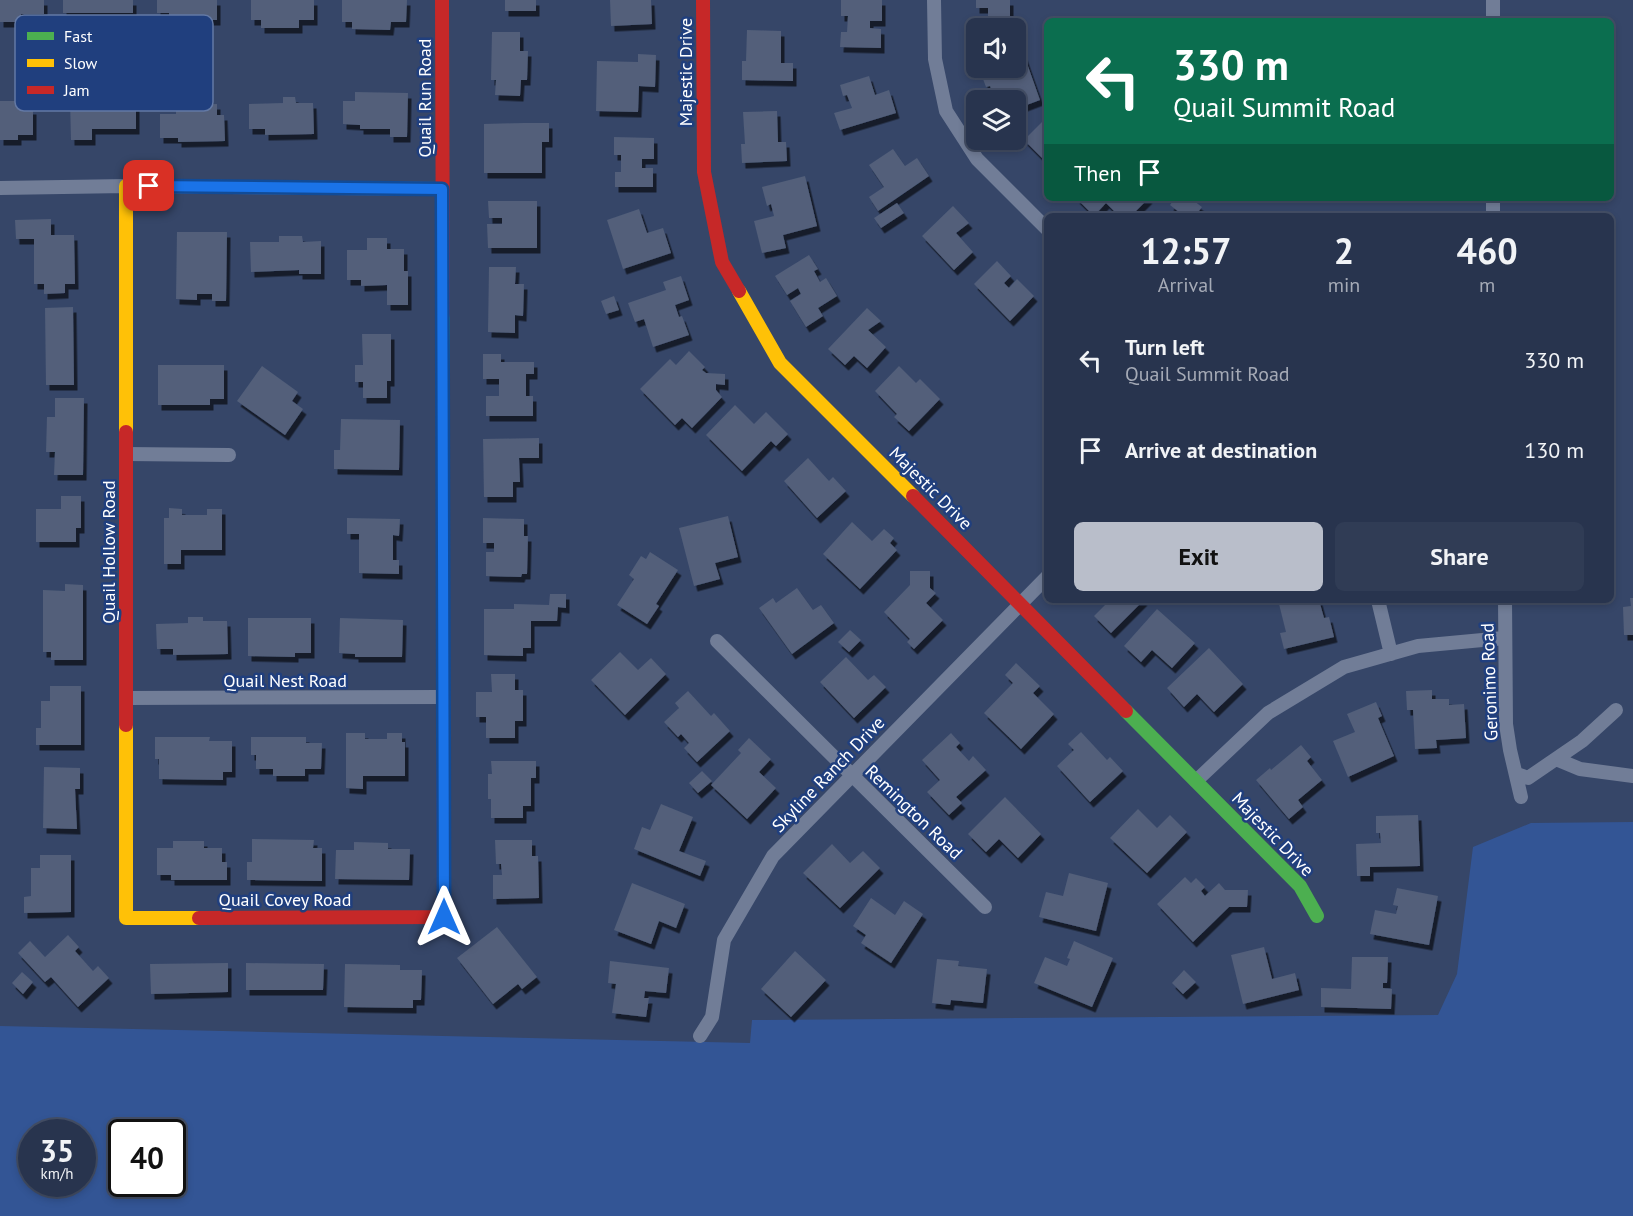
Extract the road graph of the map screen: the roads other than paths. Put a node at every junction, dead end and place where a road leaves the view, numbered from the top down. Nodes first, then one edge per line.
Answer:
1 (442, 0) edge
2 (703, 0) edge
3 (934, 0) edge
4 (1493, 0) edge
5 (1493, 18) edge
6 (126, 186) junction
7 (0, 188) edge
8 (442, 189) junction
9 (1044, 226) edge
10 (126, 454) junction
11 (229, 455) dead end
12 (1044, 580) edge
13 (1021, 603) junction
14 (1379, 603) edge
15 (1505, 603) edge
16 (1504, 638) junction
17 (717, 641) dead end
18 (1392, 654) junction
19 (442, 697) junction
20 (127, 698) junction
21 (1616, 710) dead end
22 (1556, 759) junction
23 (1516, 774) junction
24 (852, 776) junction
25 (1633, 776) edge
26 (1197, 781) junction
27 (1521, 797) dead end
28 (985, 907) dead end
29 (1317, 916) dead end
30 (444, 917) joint
31 (126, 918) joint
32 (700, 1036) dead end

1 - 8 street, Quail Run Road
2 - 13 street, Majestic Drive
3 - 9 street
4 - 5 street
6 - 7 street
6 - 8 street
6 - 10 street, Quail Hollow Road
8 - 19 street, Quail Run Road
10 - 11 street
10 - 20 street, Quail Hollow Road
12 - 13 street, Skyline Ranch Drive
13 - 24 street, Skyline Ranch Drive
13 - 26 street, Majestic Drive
14 - 18 street
15 - 16 street, Geronimo Road
16 - 18 street
16 - 23 street, Geronimo Road
17 - 24 street, Remington Road
18 - 26 street
19 - 20 street, Quail Nest Road
19 - 30 street, Quail Run Road
20 - 31 street, Quail Hollow Road
21 - 22 street
22 - 23 street
22 - 25 street
23 - 27 street, Geronimo Road
24 - 28 street, Remington Road
24 - 32 street, Skyline Ranch Drive
26 - 29 street, Majestic Drive
30 - 31 street, Quail Covey Road

